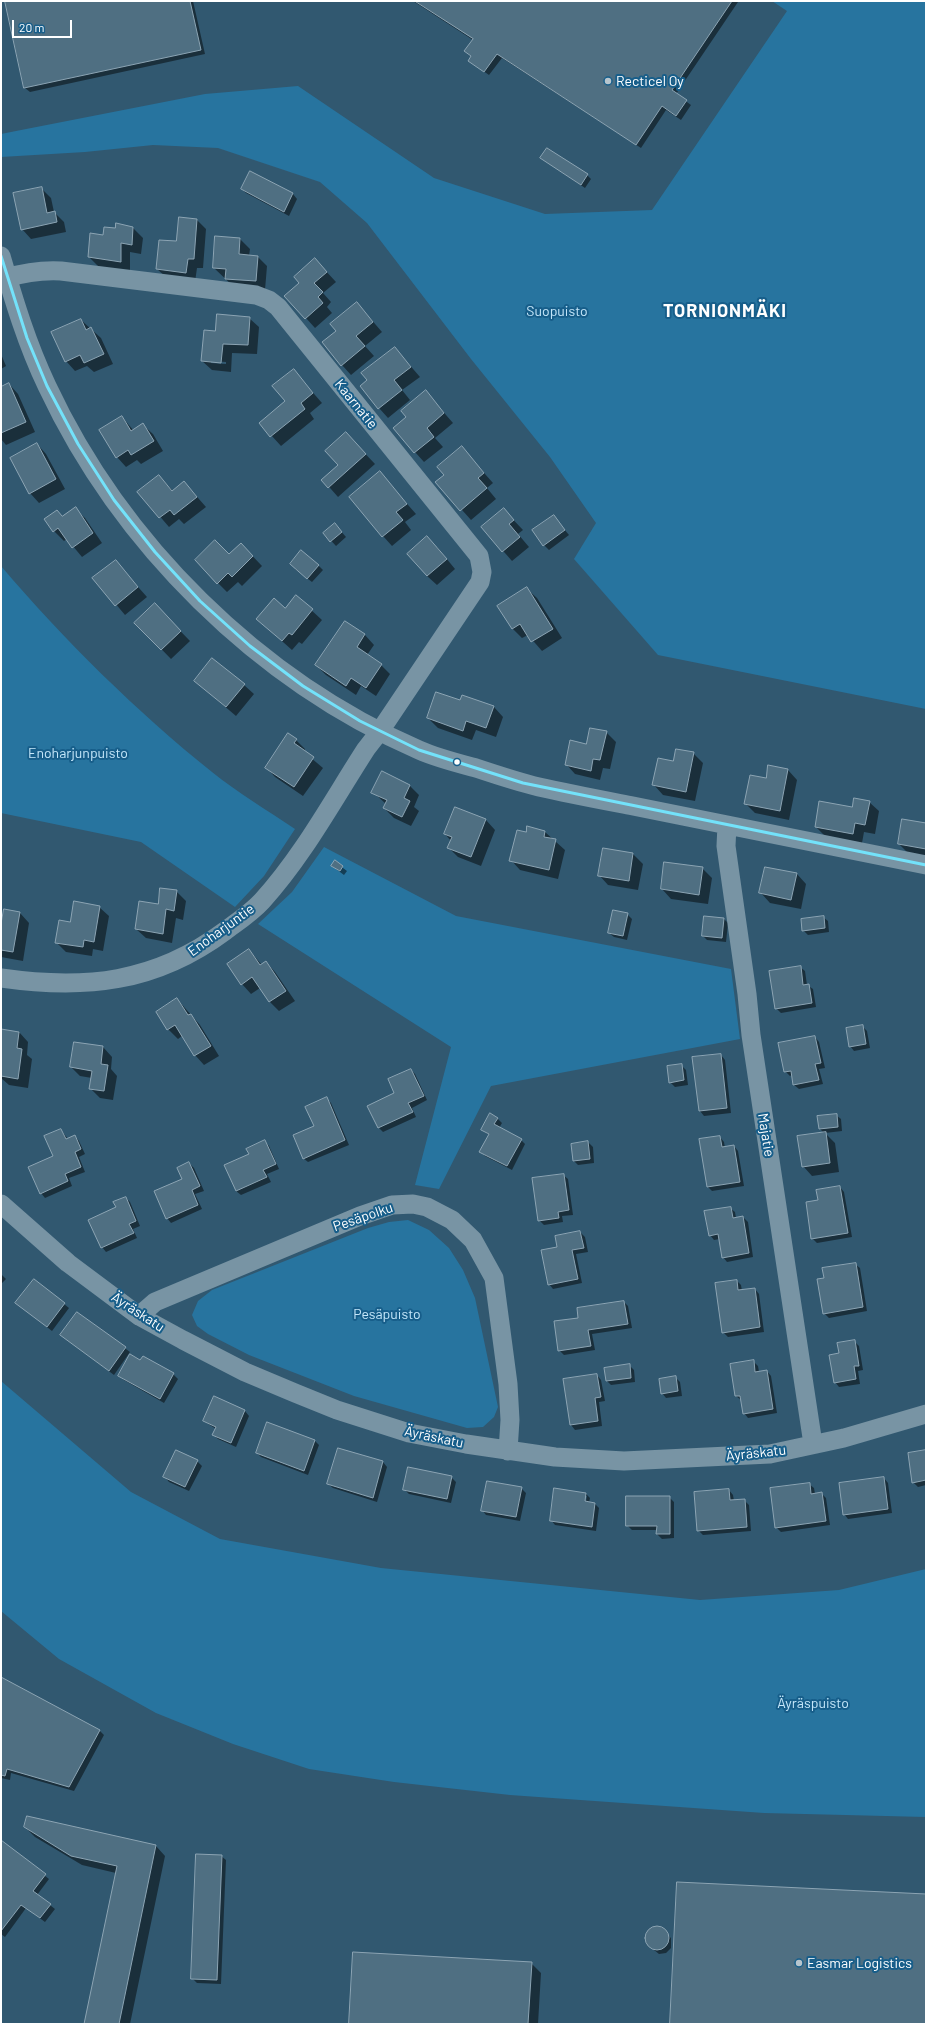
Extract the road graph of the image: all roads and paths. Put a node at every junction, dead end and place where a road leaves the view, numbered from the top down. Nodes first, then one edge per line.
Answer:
1 (1, 256) edge
2 (7, 278) junction
3 (380, 731) junction
4 (727, 825) junction
5 (926, 865) edge
6 (1, 978) edge
7 (1, 1204) edge
8 (139, 1316) junction
9 (926, 1414) edge
10 (813, 1444) junction
11 (508, 1451) junction

1 - 2 street
2 - 3 street
2 - 3 street, Kaarnatie
3 - 4 street
3 - 6 street, Enoharjuntie
4 - 5 street
4 - 10 street, Majatie
7 - 8 street, Äyräskatu
8 - 11 street, Äyräskatu
8 - 11 street, Pesäpolku
9 - 10 street, Äyräskatu
10 - 11 street, Äyräskatu

